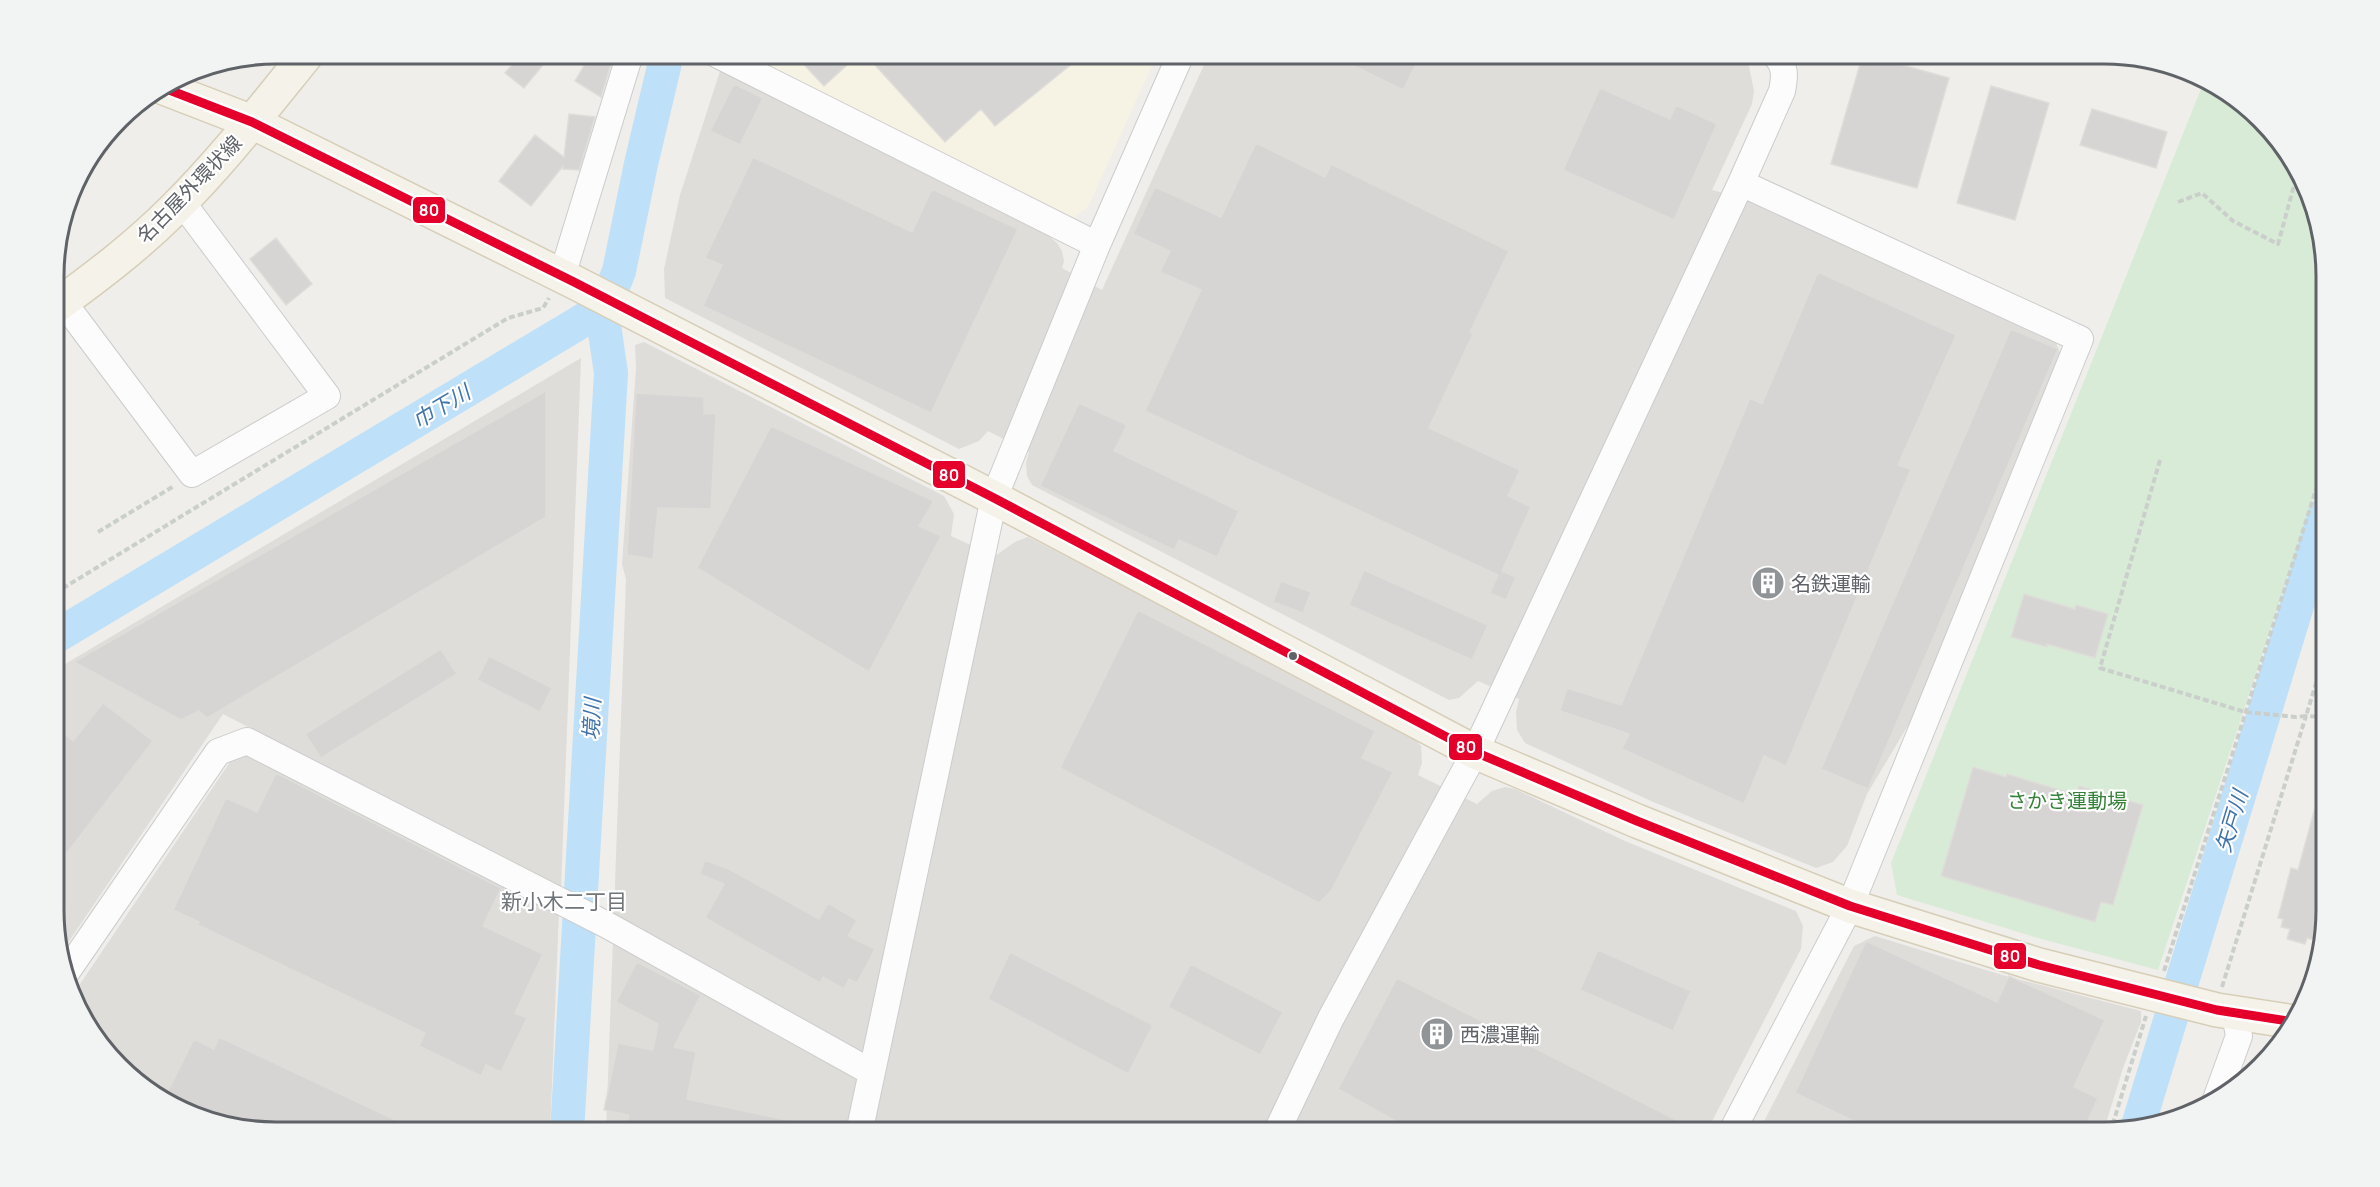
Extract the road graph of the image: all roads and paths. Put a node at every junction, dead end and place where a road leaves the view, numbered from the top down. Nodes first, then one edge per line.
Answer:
1 (1782, 64) edge
2 (298, 65) edge
3 (627, 65) edge
4 (737, 65) edge
5 (1176, 65) edge
6 (173, 91) edge
7 (252, 122) junction
8 (1741, 183) junction
9 (2294, 184) edge
10 (181, 201) junction
11 (2178, 202) dead end
12 (1097, 245) junction
13 (568, 279) junction
14 (65, 295) edge
15 (65, 310) edge
16 (2160, 460) dead end
17 (192, 474) junction
18 (2316, 489) edge
19 (993, 498) junction
20 (98, 532) dead end
21 (64, 587) edge
22 (2316, 683) edge
23 (2245, 712) junction
24 (2306, 716) junction
25 (2316, 717) edge
26 (1475, 752) junction
27 (1850, 906) junction
28 (72, 965) edge
29 (2157, 994) junction
30 (2225, 1004) junction
31 (2285, 1020) edge
32 (871, 1072) junction
33 (2220, 1087) edge
34 (861, 1122) edge
35 (1281, 1122) edge
36 (1737, 1122) edge
37 (2113, 1122) edge

1 - 8 street
2 - 7 main road, 名古屋外環状線
3 - 13 street
4 - 12 street
5 - 12 street
6 - 7 main road
7 - 10 main road, 名古屋外環状線
7 - 13 main road
8 - 26 street
8 - 27 street
9 - 11 path
10 - 14 main road, 名古屋外環状線
10 - 17 street
12 - 19 street
13 - 19 main road
13 - 21 path
15 - 17 street
16 - 23 path
17 - 20 path
18 - 23 path
19 - 26 main road
19 - 32 street
22 - 24 path
23 - 24 path
23 - 29 path
24 - 25 path
24 - 30 path
26 - 27 main road
26 - 35 street
27 - 29 main road
27 - 36 street
28 - 32 street
29 - 30 main road
29 - 37 path
30 - 31 main road
30 - 33 street
32 - 34 street

